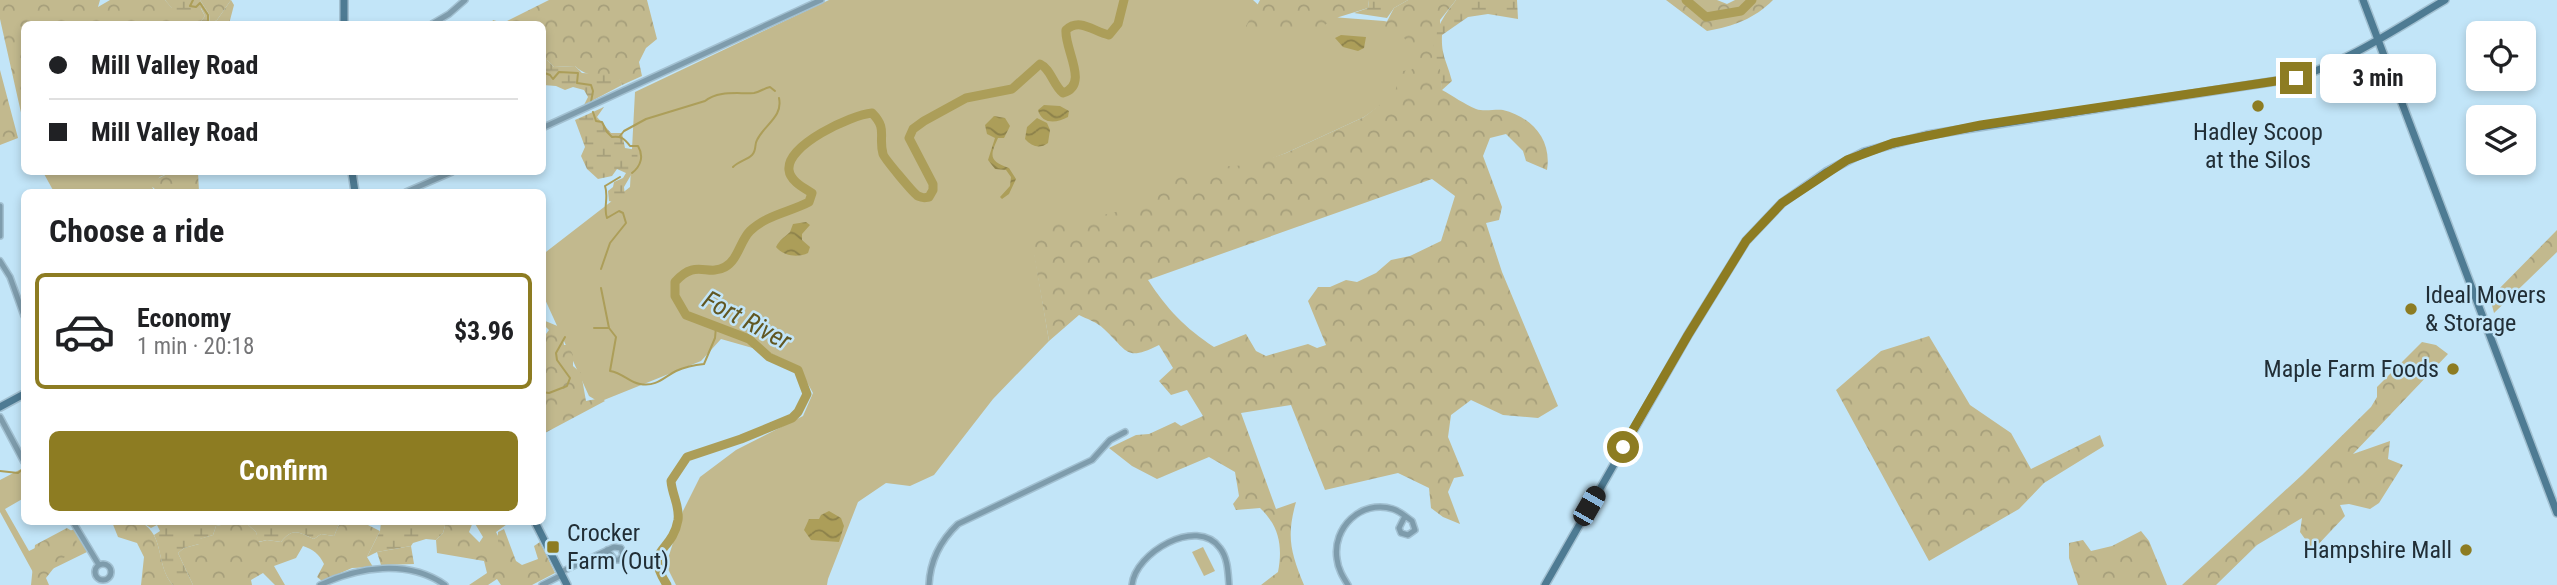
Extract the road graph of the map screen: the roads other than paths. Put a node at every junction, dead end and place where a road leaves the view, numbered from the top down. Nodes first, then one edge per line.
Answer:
1 (344, 0) edge
2 (465, 0) edge
3 (821, 0) edge
4 (2363, 0) edge
5 (2445, 0) edge
6 (344, 21) edge
7 (437, 21) edge
8 (2378, 39) junction
9 (546, 126) edge
10 (445, 175) edge
11 (413, 189) edge
12 (0, 206) edge
13 (0, 236) edge
14 (0, 261) edge
15 (21, 308) edge
16 (21, 396) edge
17 (0, 407) edge
18 (0, 417) edge
19 (1125, 432) dead end
20 (21, 456) edge
21 (2557, 513) edge
22 (1405, 516) dead end
23 (76, 525) edge
24 (537, 525) edge
25 (607, 550) dead end
26 (99, 565) dead end
27 (562, 574) junction
28 (320, 585) edge
29 (445, 585) edge
30 (542, 585) edge
31 (567, 585) edge
32 (929, 585) edge
33 (1132, 585) edge
34 (1229, 585) edge
35 (1348, 585) edge
36 (1545, 585) edge

1 - 6 street
2 - 7 street
3 - 9 street
4 - 8 street
5 - 8 street
8 - 21 street
8 - 36 street
10 - 11 street
12 - 13 street
14 - 15 street
16 - 17 street
18 - 20 street
19 - 32 street
22 - 35 street
23 - 26 street
24 - 27 street
25 - 27 street
27 - 30 street
27 - 31 street
28 - 29 street
33 - 34 street

